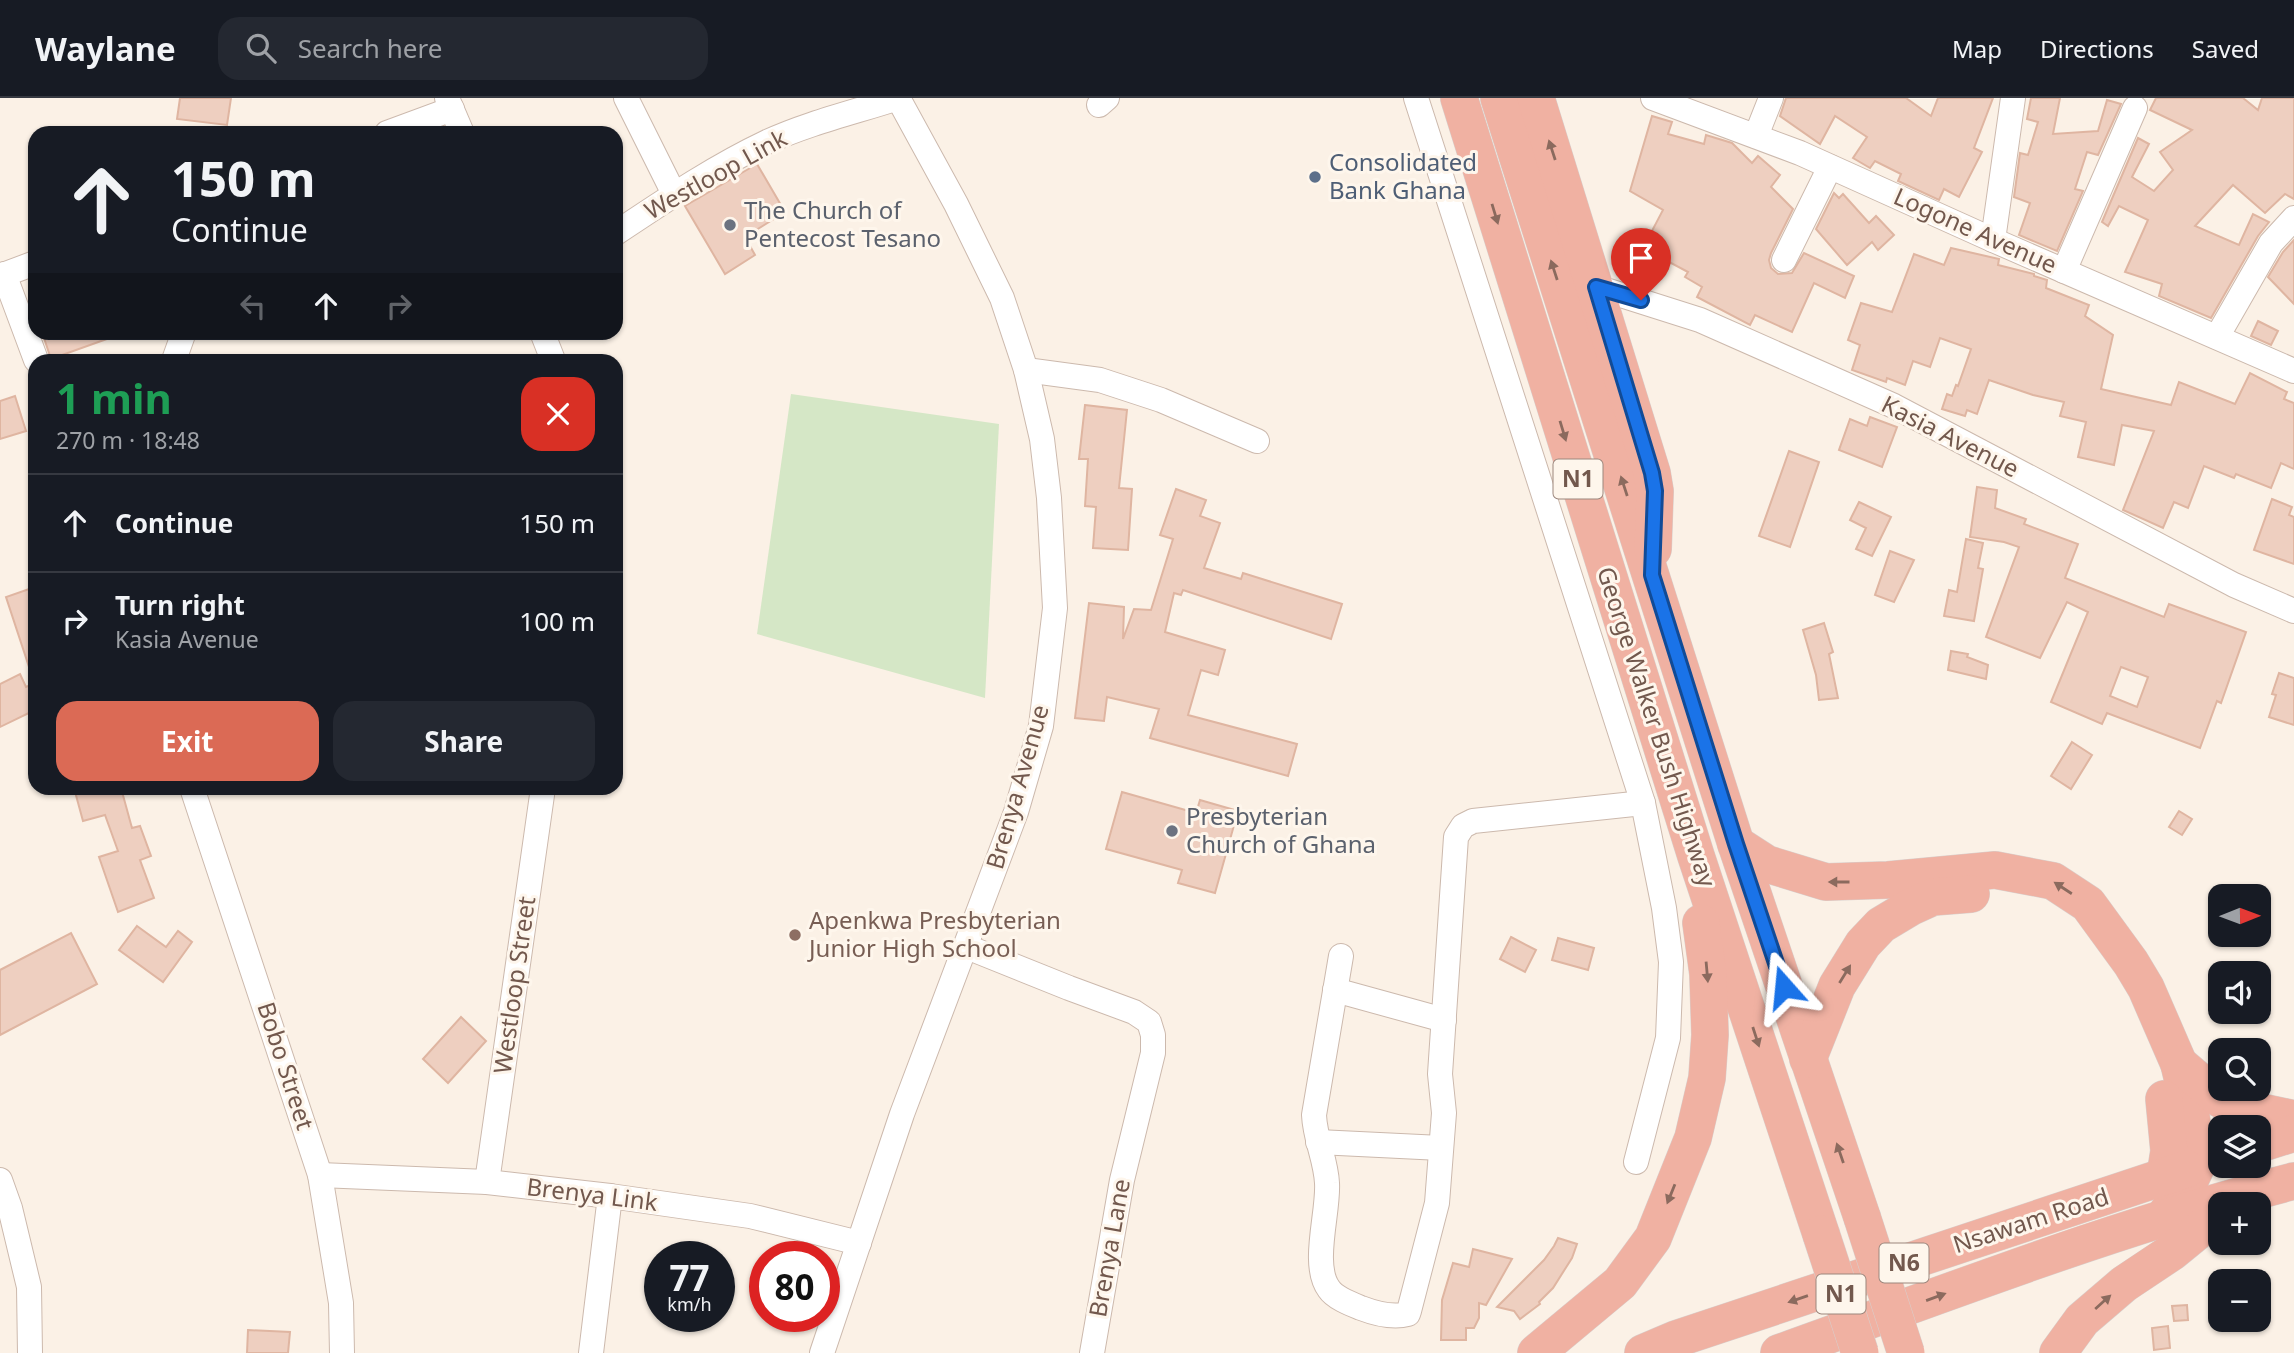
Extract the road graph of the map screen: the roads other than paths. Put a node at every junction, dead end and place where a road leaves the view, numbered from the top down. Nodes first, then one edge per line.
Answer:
1 (626, 98) edge
2 (898, 98) edge
3 (1416, 98) edge
4 (1499, 98) edge
5 (1536, 98) edge
6 (1653, 98) edge
7 (1772, 98) edge
8 (2013, 98) edge
9 (1458, 99) edge
10 (449, 103) edge
11 (2135, 108) dead end
12 (401, 126) edge
13 (459, 126) edge
14 (1756, 136) junction
15 (1830, 167) junction
16 (674, 194) junction
17 (2294, 218) edge
18 (623, 228) edge
19 (1993, 240) junction
20 (1784, 260) dead end
21 (28, 266) edge
22 (2064, 271) junction
23 (2, 275) edge
24 (1596, 287) junction
25 (2217, 337) junction
26 (28, 340) edge
27 (1026, 369) junction
28 (2294, 370) edge
29 (1257, 441) dead end
30 (1652, 575) junction
31 (2294, 611) edge
32 (194, 795) edge
33 (542, 795) edge
34 (1643, 803) junction
35 (1736, 844) junction
36 (1696, 856) junction
37 (967, 947) junction
38 (1341, 956) dead end
39 (1335, 990) junction
40 (1444, 1020) junction
41 (1808, 1059) junction
42 (2179, 1064) junction
43 (2294, 1119) edge
44 (2294, 1133) edge
45 (2271, 1140) edge
46 (1318, 1142) junction
47 (1441, 1148) junction
48 (1636, 1162) dead end
49 (2194, 1166) edge
50 (320, 1175) junction
51 (0, 1180) edge
52 (2294, 1181) edge
53 (487, 1182) junction
54 (2263, 1192) edge
55 (610, 1195) junction
56 (2208, 1208) edge
57 (2164, 1217) junction
58 (2208, 1223) edge
59 (859, 1243) junction
60 (1660, 1348) edge
61 (30, 1353) edge
62 (342, 1353) edge
63 (591, 1353) edge
64 (822, 1353) edge
65 (1092, 1353) edge
66 (1536, 1353) edge
67 (1779, 1353) edge
68 (1860, 1353) edge
69 (1906, 1353) edge
70 (2058, 1353) edge

1 - 16 street
2 - 16 street, Westloop Link
2 - 27 street, Brenya Avenue
3 - 34 street
30 -> 4 highway, George Walker Bush Highway / N1
24 -> 5 highway
6 - 14 street, Logone Avenue
7 - 14 street
8 - 19 street
9 -> 36 highway, George Walker Bush Highway / N1
10 - 12 street
10 - 13 street
11 - 22 street
14 - 15 street, Logone Avenue
15 - 19 street, Logone Avenue
15 - 20 street
16 - 18 street, Westloop Link
17 - 25 street
19 - 22 street, Logone Avenue
21 - 23 street
22 - 25 street, Logone Avenue
23 - 26 street
24 - 30 highway
24 - 31 street, Kasia Avenue
25 - 28 street, Logone Avenue
27 - 29 street
27 - 37 street, Brenya Avenue
30 - 35 highway, George Walker Bush Highway / N1
32 - 50 street, Bobo Street
33 - 53 street, Westloop Street
34 - 40 street
34 - 48 street
35 - 41 highway, George Walker Bush Highway / N1
42 -> 35 highway
36 -> 66 highway
36 -> 68 highway, George Walker Bush Highway / N1, bridge
37 - 59 street, Brenya Avenue
37 - 65 street, Brenya Lane
38 - 39 street
39 - 40 street
39 - 46 street
40 - 47 street
41 -> 49 highway
69 -> 41 highway, George Walker Bush Highway / N1, bridge
42 - 43 highway
42 - 49 highway
44 - 45 highway
46 - 47 street
46 - 47 street
49 - 57 highway
49 -> 60 highway, Nsawam Road / N6
50 - 53 street, Brenya Link
50 - 62 street, Bobo Street
51 - 61 street
52 - 54 highway, Nsawam Road / N6
53 - 55 street, Brenya Link
55 - 59 street, Brenya Link
55 - 63 street
56 - 57 highway, Nsawam Road / N6
67 -> 57 highway, Nsawam Road / N6
70 -> 58 highway
59 - 64 street, Brenya Avenue

